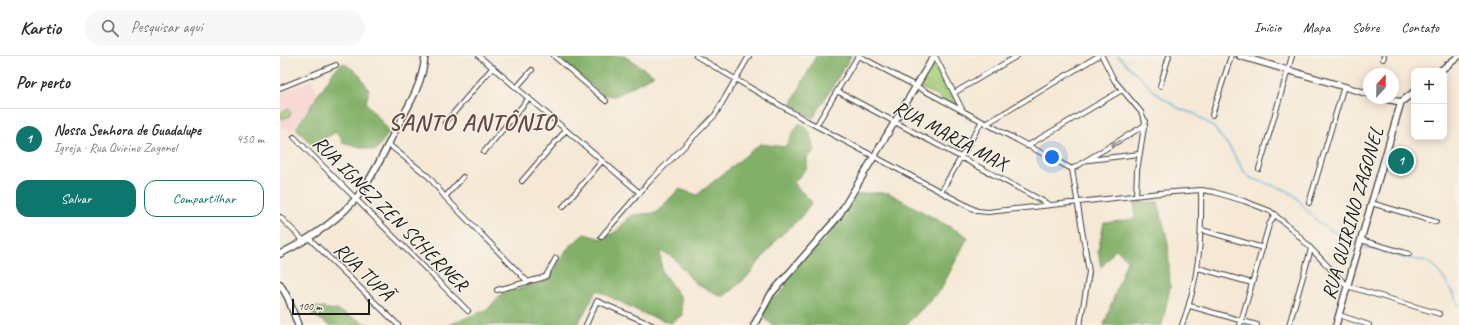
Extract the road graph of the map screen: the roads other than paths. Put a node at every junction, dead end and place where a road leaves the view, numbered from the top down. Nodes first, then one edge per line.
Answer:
1 (425, 56) edge
2 (479, 56) edge
3 (554, 56) edge
4 (696, 56) edge
5 (749, 56) edge
6 (859, 56) edge
7 (934, 56) edge
8 (1017, 56) edge
9 (1098, 56) edge
10 (1102, 56) edge
11 (1169, 56) edge
12 (1231, 56) edge
13 (1240, 56) edge
14 (1292, 56) edge
15 (1459, 56) edge
16 (336, 65) dead end
17 (493, 67) junction
18 (1444, 68) edge
19 (532, 70) dead end
20 (1288, 70) junction
21 (736, 80) junction
22 (916, 86) junction
23 (1160, 86) dead end
24 (1344, 86) junction
25 (280, 87) edge
26 (517, 87) junction
27 (1122, 90) junction
28 (837, 92) junction
29 (1363, 92) edge
30 (954, 93) junction
31 (1411, 94) edge
32 (529, 98) junction
33 (606, 101) dead end
34 (1401, 102) joint
35 (963, 111) junction
36 (1212, 115) dead end
37 (895, 122) junction
38 (984, 122) junction
39 (445, 123) dead end
40 (1145, 125) junction
41 (816, 126) junction
42 (566, 130) junction
43 (294, 137) dead end
44 (388, 144) junction
45 (1027, 146) junction
46 (484, 152) dead end
47 (1140, 154) junction
48 (874, 156) junction
49 (961, 158) junction
50 (1087, 160) junction
51 (602, 161) junction
52 (1072, 169) junction
53 (1259, 169) dead end
54 (463, 177) dead end
55 (522, 181) dead end
56 (1202, 190) junction
57 (941, 192) junction
58 (640, 193) junction
59 (1136, 196) junction
60 (446, 197) junction
61 (355, 199) junction
62 (1077, 202) junction
63 (1309, 203) dead end
64 (1372, 203) junction
65 (1050, 205) junction
66 (562, 207) dead end
67 (1275, 214) junction
68 (280, 217) edge
69 (1436, 222) dead end
70 (1202, 230) junction
71 (601, 237) dead end
72 (307, 239) junction
73 (1361, 240) junction
74 (1263, 248) junction
75 (1311, 249) junction
76 (280, 254) edge
77 (1409, 254) dead end
78 (556, 258) dead end
79 (1198, 268) junction
80 (528, 282) junction
81 (1252, 283) junction
82 (280, 284) edge
83 (1347, 286) junction
84 (497, 290) dead end
85 (1190, 306) junction
86 (468, 311) dead end
87 (1440, 314) dead end
88 (1339, 315) junction
89 (1241, 323) edge
90 (296, 324) edge
91 (398, 325) edge
92 (586, 325) edge
93 (652, 325) edge
94 (754, 325) edge
95 (1080, 325) edge
96 (1182, 325) edge
97 (1257, 325) edge
98 (1289, 325) edge
99 (1336, 325) edge
100 (1370, 325) edge

1 - 44 street
2 - 17 street
3 - 33 street
4 - 21 street
5 - 21 street
6 - 22 street
6 - 28 street
7 - 22 street
7 - 30 street
8 - 30 street
9 - 38 street
10 - 27 street
11 - 23 street
12 - 36 street
13 - 20 street
14 - 20 street
15 - 18 street
16 - 25 street
17 - 26 street
17 - 39 street
19 - 26 street
20 - 24 street
20 - 53 street
21 - 41 street
21 - 58 street
22 - 35 street
22 - 37 street
24 - 29 street
24 - 63 street
26 - 32 street
27 - 40 street
27 - 45 street
28 - 37 street, RUA MARIA MAX
28 - 41 street
30 - 35 street
31 - 34 street
32 - 42 street
32 - 46 street
34 - 64 street, RUA QUIRINO ZAGONEL
35 - 38 street
37 - 48 street
37 - 49 street, RUA MARIA MAX
38 - 45 street
38 - 49 street
40 - 47 street
40 -> 50 street
41 - 48 street
42 - 51 street
42 - 55 street
43 - 61 street, RUA IGNEZ ZEN SCHERNER
44 - 60 street
44 - 61 street
45 - 52 street
47 - 50 street
47 - 59 street
48 - 57 street
48 - 94 street
49 - 57 street
49 - 65 street, RUA MARIA MAX
50 - 52 street
51 - 58 street
51 - 66 street
52 - 62 street
54 - 60 street
56 - 59 street
56 - 67 street
56 - 70 street
57 - 65 street
58 - 71 street
59 - 62 street
60 - 80 street
61 - 72 street
61 - 86 street, RUA IGNEZ ZEN SCHERNER
62 - 65 street
62 - 95 street
64 - 69 street
64 - 73 street, RUA QUIRINO ZAGONEL
67 - 74 street
67 - 75 street
68 - 72 street, RUA TUPÃ
70 - 74 street
70 - 79 street
72 - 76 street
72 - 91 street, RUA TUPÃ
73 - 77 street
73 - 83 street, RUA QUIRINO ZAGONEL
74 - 81 street
75 - 83 street
75 - 98 street
78 - 80 street
79 - 81 street
79 - 85 street
80 - 84 street
81 - 89 street
82 - 90 street
83 - 87 street
83 - 88 street, RUA QUIRINO ZAGONEL
85 - 89 street
85 - 96 street
88 - 99 street, RUA QUIRINO ZAGONEL
88 - 100 street
89 - 97 street
92 - 93 street

